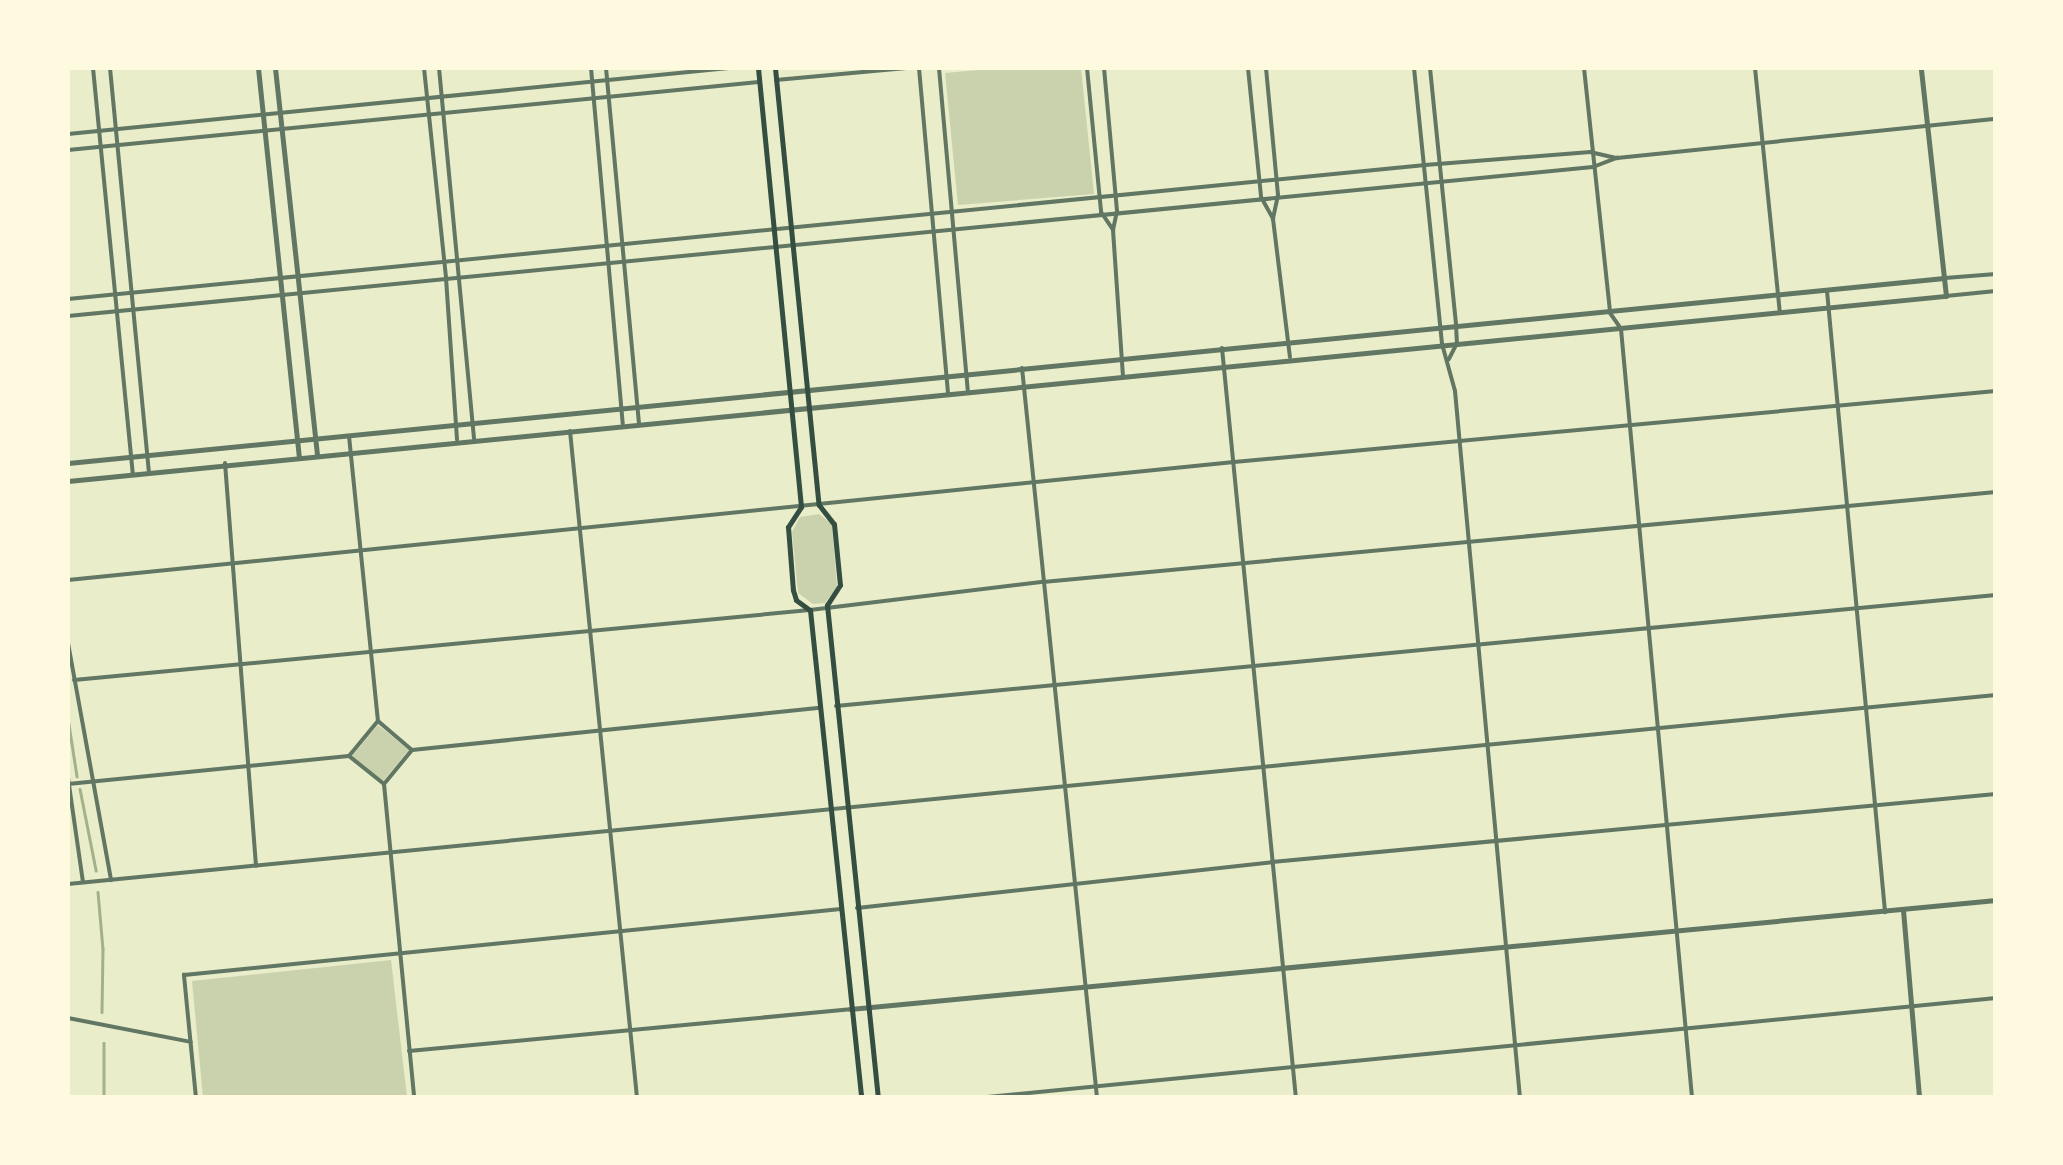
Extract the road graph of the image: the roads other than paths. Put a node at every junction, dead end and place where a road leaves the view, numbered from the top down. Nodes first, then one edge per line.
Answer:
1 (94, 68) edge
2 (110, 68) edge
3 (258, 68) edge
4 (275, 68) edge
5 (424, 68) edge
6 (439, 68) edge
7 (591, 68) edge
8 (606, 68) edge
9 (729, 68) edge
10 (758, 68) edge
11 (774, 68) edge
12 (906, 68) edge
13 (919, 68) edge
14 (939, 68) edge
15 (1087, 68) edge
16 (1104, 68) edge
17 (1248, 68) edge
18 (1266, 68) edge
19 (1414, 68) edge
20 (1430, 68) edge
21 (1584, 68) edge
22 (1755, 68) edge
23 (1921, 68) edge
24 (776, 80) junction
25 (608, 81) junction
26 (592, 82) junction
27 (760, 82) junction
28 (442, 96) junction
29 (428, 97) junction
30 (609, 97) junction
31 (594, 98) junction
32 (279, 111) junction
33 (263, 112) junction
34 (444, 113) junction
35 (430, 115) junction
36 (1996, 119) edge
37 (281, 128) junction
38 (1927, 128) junction
39 (115, 130) junction
40 (264, 130) junction
41 (100, 131) junction
42 (68, 134) edge
43 (116, 145) junction
44 (1764, 145) junction
45 (102, 146) junction
46 (68, 150) edge
47 (1590, 152) junction
48 (1617, 158) junction
49 (1440, 164) junction
50 (1425, 165) junction
51 (1593, 166) junction
52 (1277, 180) junction
53 (1427, 180) junction
54 (1442, 180) junction
55 (1259, 182) junction
56 (1278, 195) junction
57 (1116, 196) junction
58 (1099, 197) junction
59 (1262, 197) junction
60 (952, 209) junction
61 (1117, 211) junction
62 (932, 212) junction
63 (1102, 212) junction
64 (1273, 219) junction
65 (794, 226) junction
66 (954, 228) junction
67 (774, 229) junction
68 (934, 230) junction
69 (1113, 230) junction
70 (622, 244) junction
71 (604, 246) junction
72 (796, 246) junction
73 (776, 249) junction
74 (623, 261) junction
75 (457, 262) junction
76 (606, 262) junction
77 (444, 264) junction
78 (1996, 274) edge
79 (459, 276) junction
80 (297, 277) junction
81 (446, 278) junction
82 (1944, 278) junction
83 (281, 279) junction
84 (1826, 290) junction
85 (1996, 292) edge
86 (116, 294) junction
87 (132, 294) junction
88 (300, 294) junction
89 (283, 296) junction
90 (1778, 296) junction
91 (1946, 296) junction
92 (68, 300) edge
93 (1828, 308) junction
94 (133, 310) junction
95 (117, 311) junction
96 (1610, 312) junction
97 (1780, 313) junction
98 (68, 316) edge
99 (1456, 324) junction
100 (1441, 326) junction
101 (1620, 329) junction
102 (1288, 342) junction
103 (1457, 342) junction
104 (1442, 344) junction
105 (1222, 348) junction
106 (1122, 358) junction
107 (1290, 358) junction
108 (1450, 358) junction
109 (1224, 365) junction
110 (1022, 368) junction
111 (967, 373) junction
112 (1123, 375) junction
113 (947, 376) junction
114 (907, 381) junction
115 (1024, 385) junction
116 (968, 390) junction
117 (1996, 390) edge
118 (792, 392) junction
119 (807, 392) junction
120 (948, 393) junction
121 (908, 397) junction
122 (638, 406) junction
123 (1837, 406) junction
124 (621, 408) junction
125 (808, 408) junction
126 (793, 409) junction
127 (640, 422) junction
128 (472, 423) junction
129 (456, 424) junction
130 (623, 424) junction
131 (1629, 424) junction
132 (570, 429) junction
133 (349, 436) junction
134 (315, 438) junction
135 (474, 438) junction
136 (457, 440) junction
137 (1459, 440) junction
138 (298, 441) junction
139 (350, 451) junction
140 (317, 454) junction
141 (148, 455) junction
142 (131, 456) junction
143 (300, 456) junction
144 (1234, 462) junction
145 (68, 463) edge
146 (225, 463) junction
147 (149, 472) junction
148 (133, 474) junction
149 (68, 481) edge
150 (1033, 482) junction
151 (1996, 492) edge
152 (819, 505) junction
153 (800, 507) junction
154 (1846, 507) junction
155 (579, 528) junction
156 (1639, 528) junction
157 (1466, 542) junction
158 (359, 550) junction
159 (233, 562) junction
160 (1244, 562) junction
161 (68, 580) edge
162 (1043, 582) junction
163 (1996, 595) edge
164 (827, 605) junction
165 (1857, 608) junction
166 (810, 610) junction
167 (588, 628) junction
168 (1650, 628) junction
169 (68, 643) edge
170 (1475, 644) junction
171 (369, 650) junction
172 (240, 663) junction
173 (1254, 665) junction
174 (74, 680) junction
175 (1055, 683) junction
176 (1996, 695) edge
177 (836, 706) junction
178 (1866, 707) junction
179 (820, 708) junction
180 (378, 722) junction
181 (1660, 727) junction
182 (597, 730) junction
183 (1486, 743) junction
184 (412, 750) junction
185 (350, 756) junction
186 (248, 763) junction
187 (1263, 764) junction
188 (96, 780) junction
189 (68, 782) edge
190 (1067, 783) junction
191 (384, 784) junction
192 (1996, 794) edge
193 (848, 807) junction
194 (828, 809) junction
195 (1873, 809) junction
196 (1670, 828) junction
197 (609, 832) junction
198 (1496, 840) junction
199 (388, 852) junction
200 (1272, 862) junction
201 (256, 866) junction
202 (111, 880) junction
203 (83, 882) junction
204 (68, 884) edge
205 (1076, 884) junction
206 (1996, 900) edge
207 (856, 908) junction
208 (842, 910) junction
209 (1903, 910) junction
210 (1884, 912) junction
211 (1674, 930) junction
212 (621, 931) junction
213 (1506, 945) junction
214 (397, 953) junction
215 (1283, 966) junction
216 (1085, 985) junction
217 (1996, 998) edge
218 (1910, 1006) junction
219 (868, 1008) junction
220 (850, 1009) junction
221 (68, 1018) edge
222 (1684, 1029) junction
223 (631, 1030) junction
224 (191, 1042) junction
225 (1515, 1044) junction
226 (408, 1051) junction
227 (1292, 1066) junction
228 (1096, 1085) junction
229 (196, 1098) edge
230 (414, 1098) edge
231 (638, 1098) edge
232 (860, 1098) edge
233 (878, 1098) edge
234 (977, 1098) edge
235 (1098, 1098) edge
236 (1296, 1098) edge
237 (1520, 1098) edge
238 (1692, 1098) edge
239 (1920, 1098) edge

1 - 41 street
2 - 39 street
3 - 33 street
4 - 32 street
5 - 29 street
6 - 28 street
7 - 26 street
8 - 25 street
9 - 25 street
10 - 27 main road
11 - 24 main road
12 - 24 street
13 - 62 street
14 - 60 street
15 - 58 street
16 - 57 street
17 - 55 street
18 - 52 street
19 - 50 street
20 - 49 street
21 - 47 street
22 - 44 street
23 - 38 street
24 - 65 main road
25 - 26 street
25 - 30 street
26 - 28 street
26 - 31 street
27 - 30 street
27 - 67 main road
28 - 29 street
28 - 34 street
29 - 32 street
29 - 35 street
30 - 31 street
30 - 70 street
31 - 34 street
31 - 71 street
32 - 33 street
32 - 37 street
33 - 39 street
33 - 40 street
34 - 35 street
34 - 75 street
35 - 37 street
35 - 77 street
36 - 38 street
37 - 40 street
37 - 80 street
38 - 44 street
38 - 82 street
39 - 41 street
39 - 43 street
40 - 43 street
40 - 83 street
41 - 42 street
41 - 45 street
43 - 45 street
43 - 87 street
44 - 48 street
44 - 90 street
45 - 46 street
45 - 86 street
47 - 48 street
47 - 49 street
47 - 51 street
48 - 51 street
49 - 50 street
49 - 54 street
50 - 52 street
50 - 53 street
51 - 54 street
51 - 96 street
52 - 55 street
52 - 56 street
53 - 54 street
53 - 56 street
53 - 100 street
54 - 99 street
55 - 57 street
55 - 59 street
56 - 59 street
56 - 64 street
57 - 58 street
57 - 61 street
58 - 60 street
58 - 63 street
59 - 61 street
59 - 64 street
60 - 62 street
60 - 66 street
61 - 63 street
61 - 69 street
62 - 65 street
62 - 68 street
63 - 66 street
63 - 69 street
64 - 102 street
65 - 67 street
65 - 72 main road
66 - 68 street
66 - 111 street
67 - 70 street
67 - 73 main road
68 - 72 street
68 - 113 street
69 - 106 street
70 - 71 street
70 - 74 street
71 - 75 street
71 - 76 street
72 - 73 street
72 - 119 main road
73 - 74 street
73 - 118 main road
74 - 76 street
74 - 122 street
75 - 77 street
75 - 79 street
76 - 79 street
76 - 124 street
77 - 80 street
77 - 81 street
78 - 82 street
79 - 81 street
79 - 128 street
80 - 83 street
80 - 88 street
81 - 88 street
81 - 129 street
82 - 84 street
82 - 91 street
83 - 87 street
83 - 89 street
84 - 90 street
84 - 93 street
85 - 91 street
86 - 87 street
86 - 92 street
86 - 95 street
87 - 94 street
88 - 89 street
88 - 134 street
89 - 94 street
89 - 138 street
90 - 96 street
90 - 97 street
91 - 93 street
93 - 97 street
93 - 123 street
94 - 95 street
94 - 141 street
95 - 98 street
95 - 142 street
96 - 99 street
96 - 101 street
97 - 101 street
99 - 100 street
99 - 103 street
100 - 102 street
100 - 104 street
101 - 103 street
101 - 131 street
102 - 105 street
102 - 107 street
103 - 104 street
103 - 108 street
104 - 107 street
104 - 108 street
105 - 106 street
105 - 109 street
106 - 110 street
106 - 112 street
107 - 109 street
108 - 137 street
109 - 112 street
109 - 144 street
110 - 111 street
110 - 115 street
111 - 113 street
111 - 116 street
112 - 115 street
113 - 114 street
113 - 120 street
114 - 119 street
114 - 121 street
115 - 116 street
115 - 150 street
116 - 120 street
117 - 123 street
118 - 119 street
118 - 122 street
118 - 126 main road
119 - 125 main road
120 - 121 street
121 - 125 street
122 - 124 street
122 - 127 street
123 - 131 street
123 - 154 street
124 - 128 street
124 - 130 street
125 - 126 street
125 - 152 main road
126 - 127 street
126 - 153 main road
127 - 130 street
128 - 129 street
128 - 135 street
129 - 133 street
129 - 136 street
130 - 132 street
131 - 137 street
131 - 156 street
132 - 135 street
132 - 155 street
133 - 134 street
133 - 139 street
134 - 138 street
134 - 140 street
135 - 136 street
136 - 139 street
137 - 144 street
137 - 157 street
138 - 141 street
138 - 143 street
139 - 140 street
139 - 158 street
140 - 143 street
141 - 142 street
141 - 147 street
142 - 145 street
142 - 148 street
143 - 146 street
144 - 150 street
144 - 160 street
146 - 147 street
146 - 159 street
147 - 148 street
148 - 149 street
150 - 152 street
150 - 162 street
151 - 154 street
152 - 153 street
152 - 164 main road
153 - 155 street
153 - 166 main road
154 - 156 street
154 - 165 street
155 - 158 street
155 - 167 street
156 - 157 street
156 - 168 street
157 - 160 street
157 - 170 street
158 - 159 street
158 - 171 street
159 - 161 street
159 - 172 street
160 - 162 street
160 - 173 street
162 - 164 street
162 - 175 street
163 - 165 street
164 - 166 street
164 - 177 main road
165 - 168 street
165 - 178 street
166 - 167 street
166 - 179 main road
167 - 171 street
167 - 182 street
168 - 170 street
168 - 181 street
169 - 174 street
170 - 173 street
170 - 183 street
171 - 172 street
171 - 180 street
172 - 174 street
172 - 186 street
173 - 175 street
173 - 187 street
174 - 188 street
175 - 177 street
175 - 190 street
176 - 178 street
177 - 193 main road
178 - 181 street
178 - 195 street
179 - 182 street
179 - 194 main road
180 - 184 street
180 - 185 street
181 - 183 street
181 - 196 street
182 - 184 street
182 - 197 street
183 - 187 street
183 - 198 street
184 - 191 street
185 - 186 street
185 - 191 street
186 - 188 street
186 - 201 street
187 - 190 street
187 - 200 street
188 - 189 street
188 - 202 street
189 - 203 street
190 - 193 street
190 - 205 street
191 - 199 street
192 - 195 street
193 - 194 street
193 - 207 main road
194 - 197 street
194 - 208 main road
195 - 196 street
195 - 210 street
196 - 198 street
196 - 211 street
197 - 199 street
197 - 212 street
198 - 200 street
198 - 213 street
199 - 201 street
199 - 214 street
200 - 205 street
200 - 215 street
201 - 202 street
202 - 203 street
203 - 204 street
205 - 207 street
205 - 216 street
206 - 209 street
207 - 219 main road
208 - 212 street
208 - 220 main road
209 - 210 street
209 - 218 street
210 - 211 street
211 - 213 street
211 - 222 street
212 - 214 street
212 - 223 street
213 - 215 street
213 - 225 street
214 - 224 street
214 - 226 street
215 - 216 street
215 - 227 street
216 - 219 street
216 - 228 street
217 - 218 street
218 - 222 street
218 - 239 street
219 - 220 street
219 - 233 main road
220 - 223 street
220 - 232 main road
221 - 224 street
222 - 225 street
222 - 238 street
223 - 226 street
223 - 231 street
224 - 229 street
225 - 227 street
225 - 237 street
226 - 230 street
227 - 228 street
227 - 236 street
228 - 234 street
228 - 235 street

